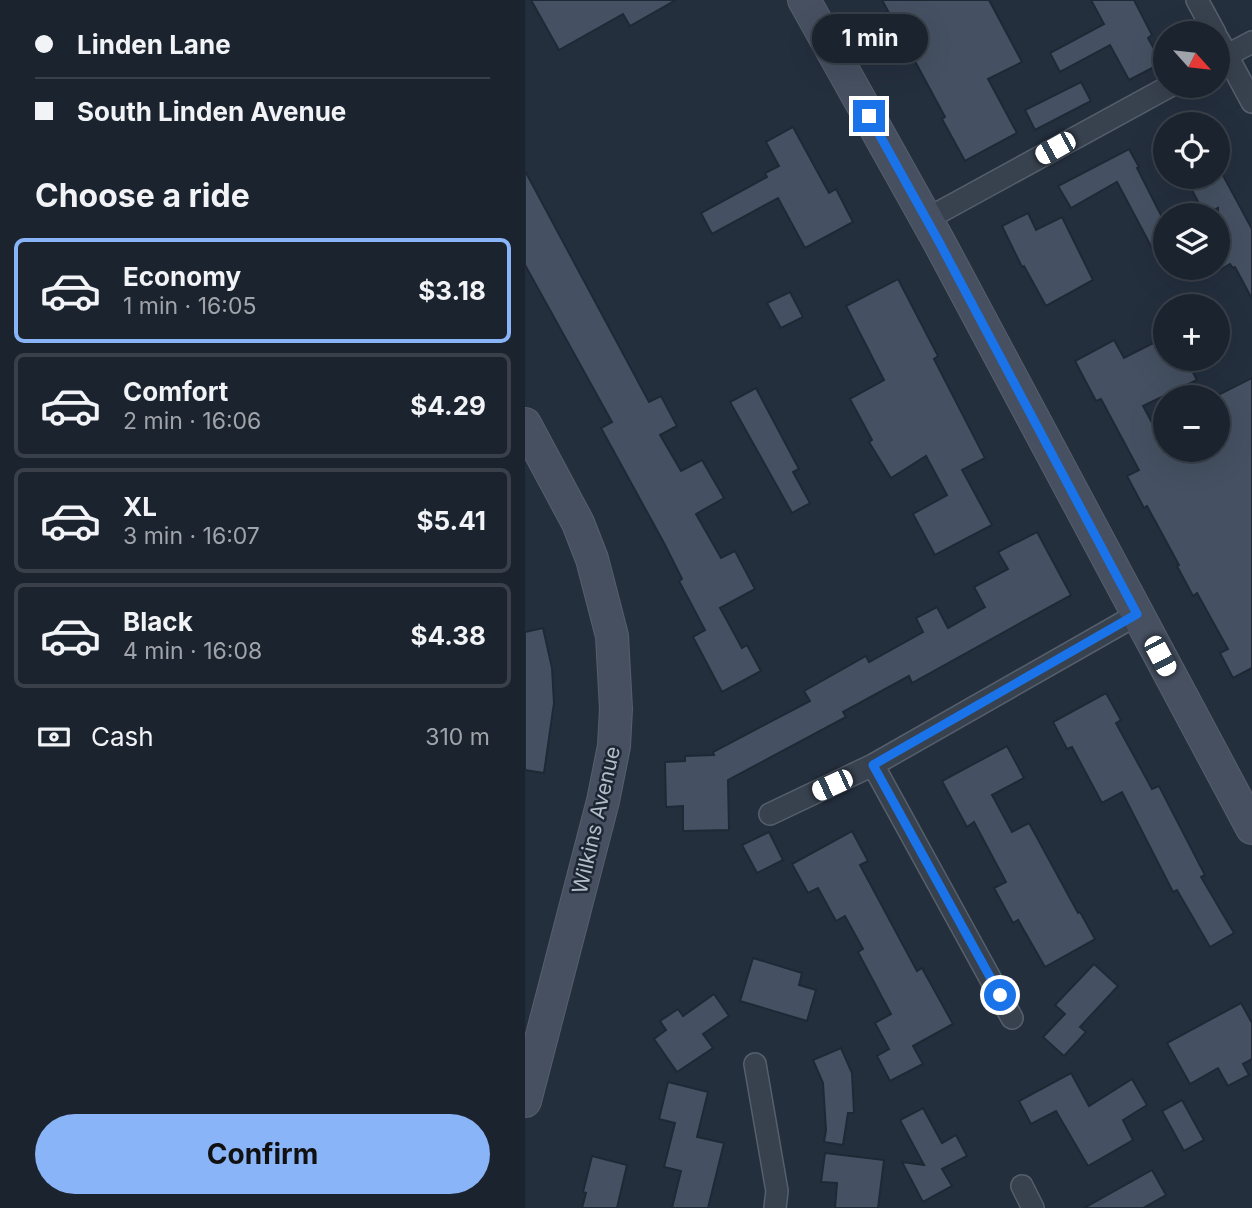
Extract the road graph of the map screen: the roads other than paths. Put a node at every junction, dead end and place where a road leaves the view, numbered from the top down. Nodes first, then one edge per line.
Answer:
1 (804, 0) edge
2 (1197, 0) edge
3 (1208, 21) edge
4 (1252, 42) edge
5 (1230, 48) edge
6 (1230, 66) edge
7 (1153, 95) edge
8 (1252, 102) edge
9 (927, 219) junction
10 (525, 424) edge
11 (1137, 614) junction
12 (873, 765) junction
13 (770, 814) dead end
14 (1252, 828) edge
15 (1012, 1018) dead end
16 (755, 1064) dead end
17 (526, 1094) edge
18 (1022, 1186) dead end
19 (775, 1208) edge
20 (1033, 1208) edge

1 - 9 street
2 - 3 street
4 - 5 street
6 - 8 street
7 - 9 street
9 - 11 street
10 - 17 street, Wilkins Avenue
11 - 12 street
11 - 14 street
12 - 13 street
12 - 15 street
16 - 19 street
18 - 20 street

